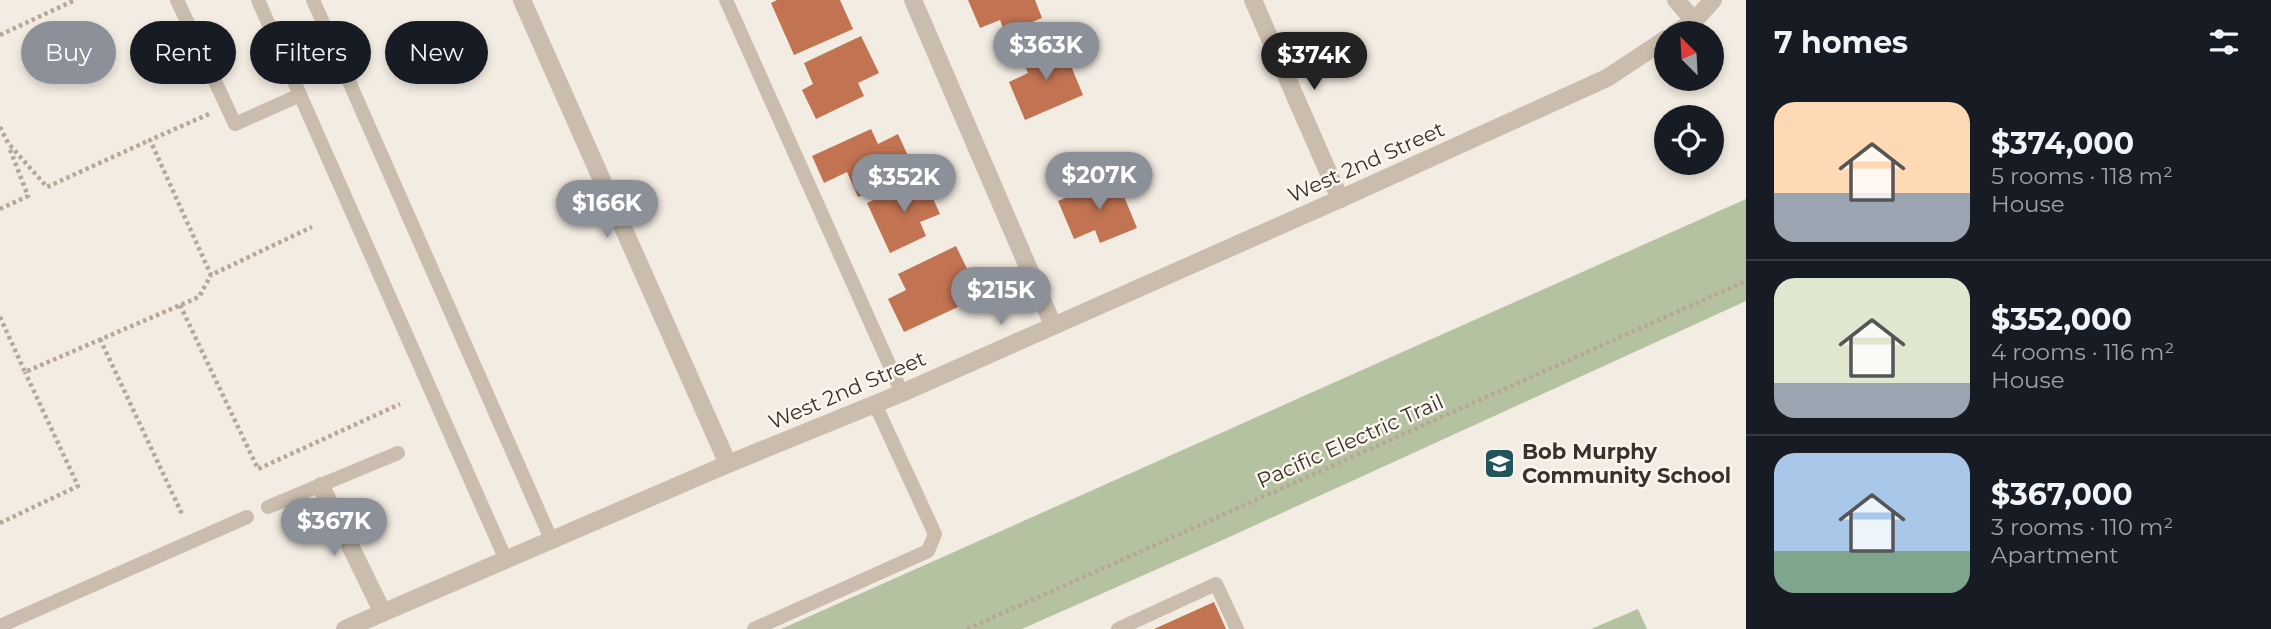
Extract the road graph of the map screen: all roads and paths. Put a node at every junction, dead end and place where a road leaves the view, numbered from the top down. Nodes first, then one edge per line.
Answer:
1 (75, 0) edge
2 (177, 0) edge
3 (258, 0) edge
4 (313, 0) edge
5 (522, 0) edge
6 (726, 0) edge
7 (913, 0) edge
8 (1253, 0) edge
9 (1676, 0) edge
10 (1713, 0) edge
11 (1694, 21) joint
12 (0, 36) edge
13 (1654, 47) edge
14 (300, 95) junction
15 (226, 106) junction
16 (0, 127) edge
17 (150, 140) junction
18 (8, 143) junction
19 (1340, 199) junction
20 (0, 209) edge
21 (312, 227) dead end
22 (211, 275) junction
23 (1746, 281) edge
24 (180, 306) junction
25 (0, 317) edge
26 (1053, 325) junction
27 (100, 339) junction
28 (25, 372) junction
29 (902, 393) junction
30 (400, 404) dead end
31 (875, 404) junction
32 (398, 453) dead end
33 (728, 464) junction
34 (321, 486) junction
35 (268, 507) dead end
36 (182, 514) dead end
37 (247, 517) dead end
38 (0, 523) edge
39 (551, 539) junction
40 (506, 560) junction
41 (383, 613) junction
42 (0, 626) edge
43 (345, 629) edge
44 (754, 629) edge
45 (967, 629) edge
46 (1118, 629) edge
47 (1237, 629) edge

1 - 12 path
2 - 15 lane
3 - 14 lane
4 - 39 lane
5 - 33 street
6 - 29 lane
7 - 26 street
8 - 19 street
9 - 11 street
10 - 11 street
13 - 19 street, West 2nd Street
14 - 15 lane
14 - 40 lane
15 - 17 path
16 - 18 path
17 - 18 path
17 - 22 path
18 - 20 path
19 - 26 street, West 2nd Street
21 - 22 path
22 - 24 path
23 - 45 path, Pacific Electric Trail
24 - 27 path
24 - 30 path
25 - 28 path
26 - 29 street, West 2nd Street
27 - 28 path
27 - 36 path
28 - 38 path
29 - 31 street, West 2nd Street
31 - 33 street, West 2nd Street
31 - 44 lane
32 - 34 lane
33 - 39 street, West 2nd Street
34 - 35 lane
34 - 41 street
37 - 42 lane
39 - 40 street, West 2nd Street
40 - 41 street, West 2nd Street
41 - 43 street, West 2nd Street
46 - 47 lane

